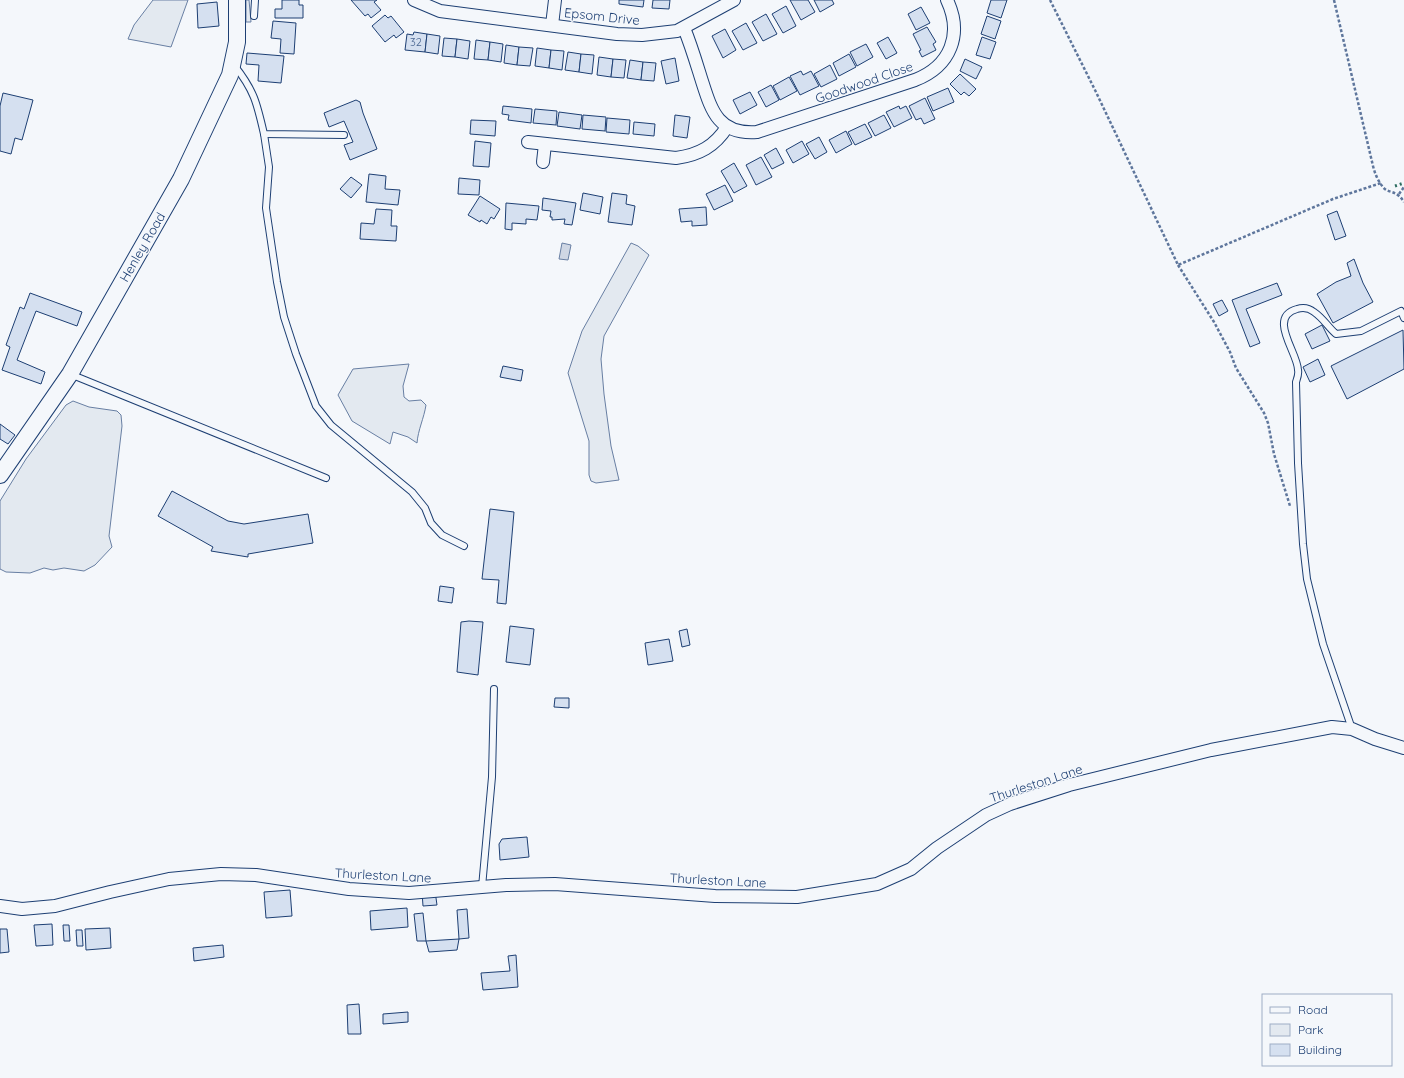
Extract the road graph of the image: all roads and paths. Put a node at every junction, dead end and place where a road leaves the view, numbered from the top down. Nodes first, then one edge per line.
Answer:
1 (237, 0) edge
2 (255, 0) edge
3 (414, 0) edge
4 (555, 0) edge
5 (734, 0) edge
6 (947, 0) edge
7 (1050, 0) edge
8 (1334, 0) edge
9 (254, 16) dead end
10 (552, 25) junction
11 (684, 28) junction
12 (233, 64) junction
13 (727, 126) junction
14 (264, 134) junction
15 (344, 135) dead end
16 (528, 142) dead end
17 (545, 144) junction
18 (543, 162) dead end
19 (1381, 183) junction
20 (1404, 187) edge
21 (1399, 194) junction
22 (1404, 202) edge
23 (1178, 264) junction
24 (1404, 318) edge
25 (70, 374) junction
26 (0, 475) edge
27 (326, 478) dead end
28 (1292, 512) dead end
29 (464, 546) dead end
30 (494, 689) dead end
31 (1352, 729) junction
32 (1404, 748) edge
33 (482, 887) junction
34 (0, 906) edge

1 - 12 street, Henley Road
2 - 9 lane
3 - 10 street, Epsom Drive
4 - 10 street
5 - 11 street, Epsom Drive
6 - 13 street, Goodwood Close
7 - 23 path
8 - 19 path
10 - 11 street, Epsom Drive
11 - 13 street, Goodwood Close
12 - 14 lane
12 - 25 street, Henley Road
13 - 17 street
14 - 15 lane
14 - 29 lane
16 - 17 street
17 - 18 street
19 - 21 path
19 - 23 path
20 - 21 path
21 - 22 path
23 - 28 path
24 - 31 lane
25 - 26 street, Henley Road
25 - 27 lane
30 - 33 lane
31 - 32 street, Thurleston Lane
31 - 33 street, Thurleston Lane
33 - 34 street, Thurleston Lane

